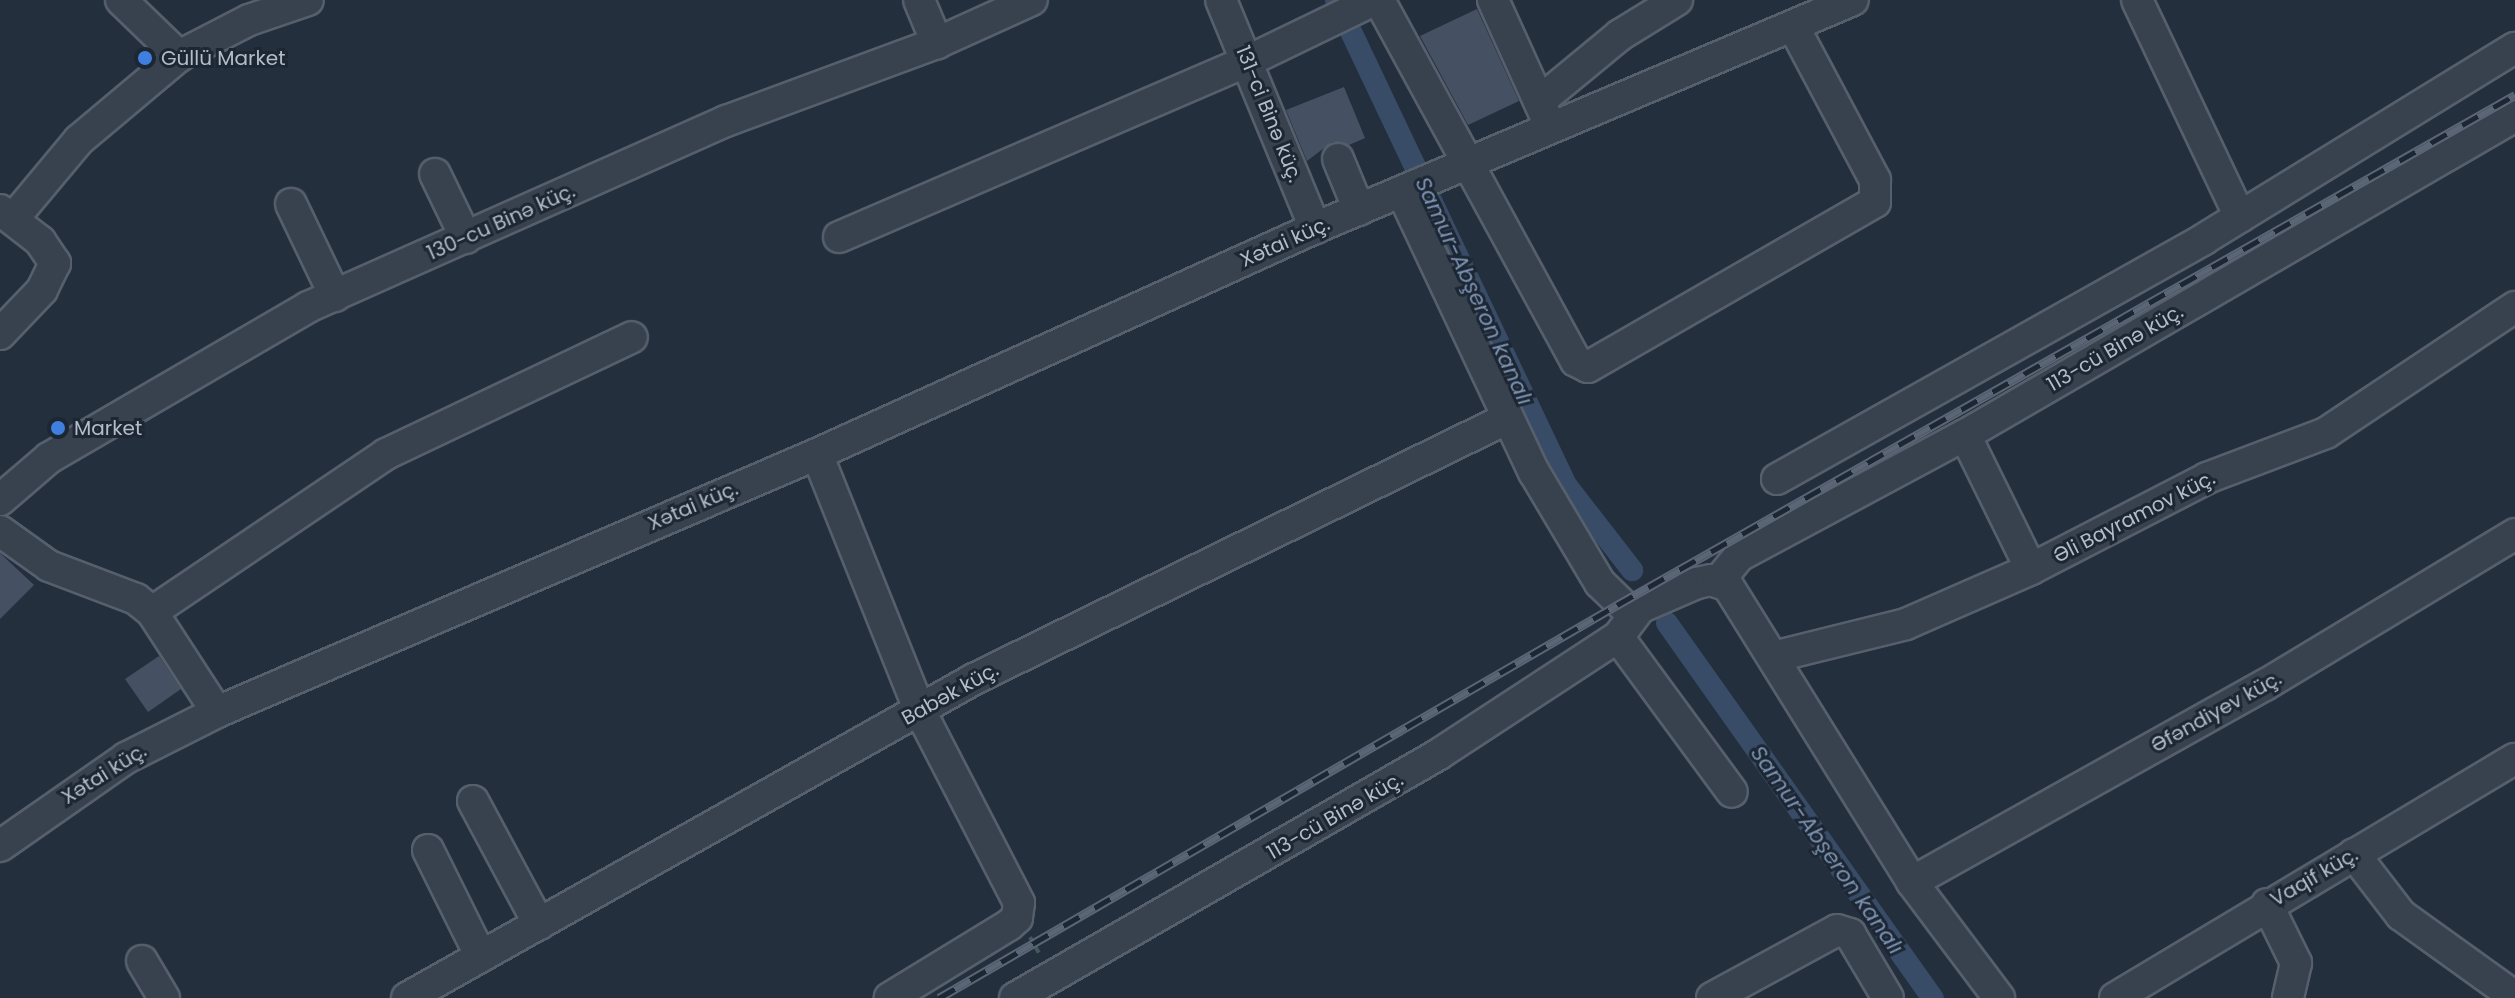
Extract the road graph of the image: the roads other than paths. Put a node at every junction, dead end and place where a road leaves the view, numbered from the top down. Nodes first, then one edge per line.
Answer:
1 (121, 0) edge
2 (308, 0) edge
3 (919, 0) edge
4 (1032, 0) edge
5 (1221, 0) edge
6 (1493, 0) edge
7 (1677, 0) edge
8 (1853, 0) edge
9 (2137, 0) edge
10 (1371, 3) edge
11 (1793, 26) junction
12 (937, 43) junction
13 (2515, 48) edge
14 (179, 56) junction
15 (1248, 61) junction
16 (1540, 101) junction
17 (2515, 116) edge
18 (1551, 130) junction
19 (1338, 159) dead end
20 (1469, 163) junction
21 (435, 174) dead end
22 (1402, 192) junction
23 (291, 204) dead end
24 (1359, 210) junction
25 (7, 214) edge
26 (2240, 217) junction
27 (1315, 228) junction
28 (839, 237) dead end
29 (466, 238) junction
30 (335, 296) junction
31 (2515, 307) edge
32 (0, 334) edge
33 (632, 337) dead end
34 (1508, 418) junction
35 (1965, 435) junction
36 (817, 454) junction
37 (1777, 479) dead end
38 (0, 500) edge
39 (0, 531) edge
40 (2515, 534) edge
41 (2031, 569) junction
42 (1718, 582) junction
43 (152, 612) junction
44 (1637, 612) junction
45 (1618, 637) junction
46 (1773, 657) junction
47 (919, 709) junction
48 (217, 712) junction
49 (2515, 759) edge
50 (1732, 792) dead end
51 (473, 801) dead end
52 (2, 841) edge
53 (428, 850) dead end
54 (2354, 854) junction
55 (1912, 882) junction
56 (2267, 904) junction
57 (539, 924) junction
58 (481, 957) junction
59 (142, 961) dead end
60 (1058, 988) edge
61 (2515, 997) edge
62 (164, 998) edge
63 (407, 998) edge
64 (890, 998) edge
65 (1015, 998) edge
66 (1712, 998) edge
67 (1888, 998) edge
68 (1999, 998) edge
69 (2115, 998) edge
70 (2288, 998) edge

1 - 14 street
2 - 14 street
3 - 12 street
4 - 12 street, 130-cu Binə küç.
5 - 15 street, 131-ci Binə küç.
6 - 16 street
7 - 16 street
8 - 11 street
9 - 26 street
10 - 15 street
10 - 20 street
11 - 18 street
11 - 20 street
12 - 29 street, 130-cu Binə küç.
13 - 26 street
14 - 25 street
15 - 27 street, 131-ci Binə küç.
15 - 28 street
16 - 18 street
17 - 35 street, 113-cü Binə küç.
18 - 20 street
19 - 24 street
20 - 22 street, Xətai küç.
21 - 29 street
22 - 24 street, Xətai küç.
22 - 34 street
23 - 30 street
24 - 27 street, Xətai küç.
25 - 32 street
26 - 37 street
27 - 36 street, Xətai küç.
29 - 30 street, 130-cu Binə küç.
30 - 38 street, 130-cu Binə küç.
31 - 41 street, Əli Bayramov küç.
33 - 43 street
34 - 44 street
34 - 47 street, Babək küç.
35 - 41 street
35 - 42 street, 113-cü Binə küç.
36 - 47 street
36 - 48 street, Xətai küç.
39 - 43 street
40 - 55 street, Əfəndiyev küç.
41 - 46 street, Əli Bayramov küç.
42 - 44 street
42 - 46 street
43 - 48 street
44 - 45 street, 113-cü Binə küç.
45 - 50 street
45 - 60 street, 113-cü Binə küç.
46 - 55 street
47 - 57 street, Babək küç.
47 - 64 street
48 - 52 street, Xətai küç.
49 - 54 street, Vaqif küç.
51 - 57 street
53 - 58 street
54 - 56 street, Vaqif küç.
54 - 61 street
55 - 68 street
56 - 69 street, Vaqif küç.
56 - 70 street
57 - 58 street, Babək küç.
58 - 63 street, Babək küç.
59 - 62 street
60 - 65 street, 113-cü Binə küç.
66 - 67 street

